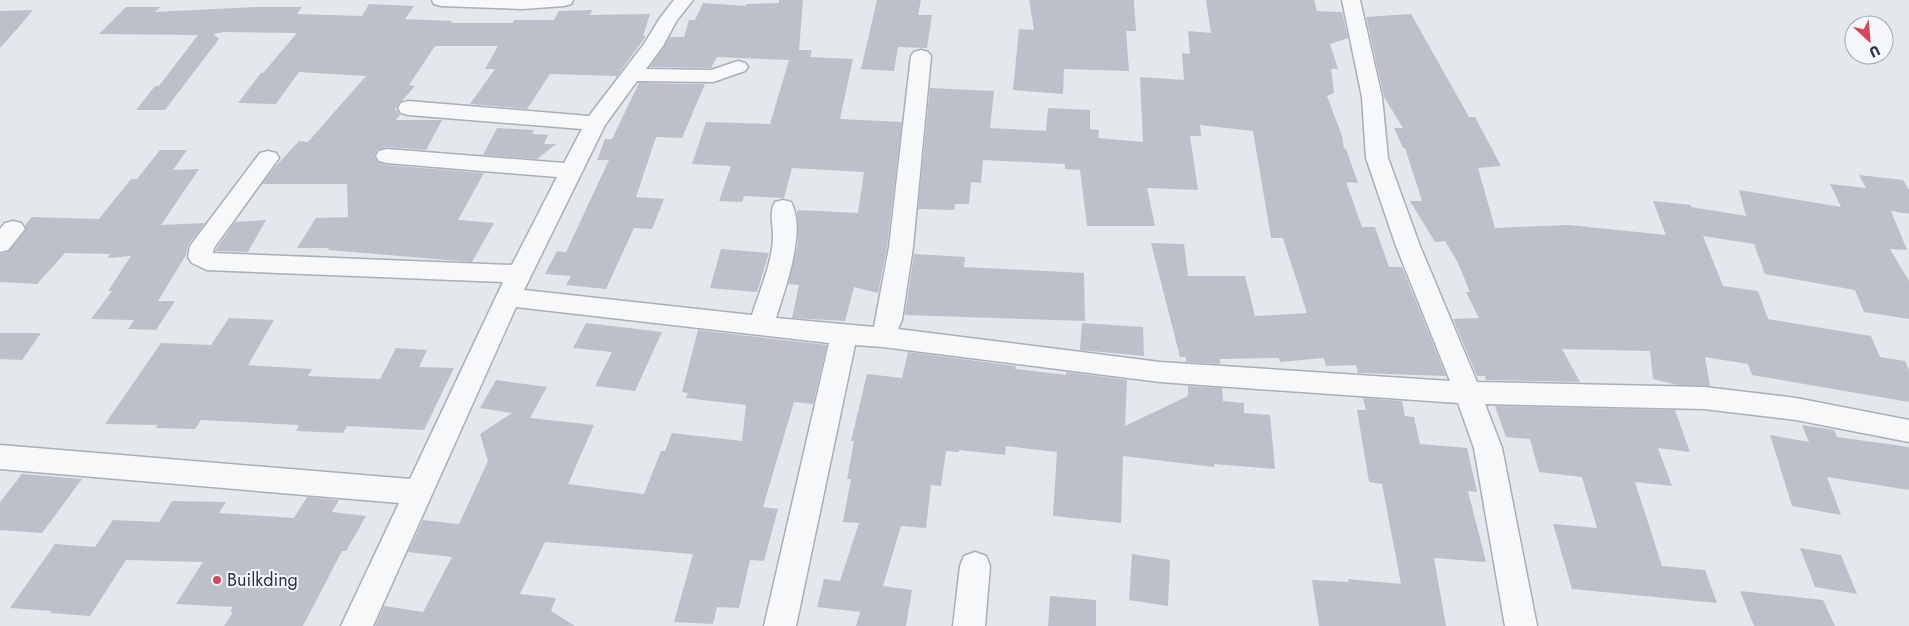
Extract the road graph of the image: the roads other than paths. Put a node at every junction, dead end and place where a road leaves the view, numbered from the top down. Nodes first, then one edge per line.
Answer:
1 (441, 0) edge
2 (564, 0) edge
3 (684, 0) edge
4 (1351, 0) edge
5 (921, 56) dead end
6 (738, 67) dead end
7 (630, 75) junction
8 (408, 108) dead end
9 (594, 122) junction
10 (387, 156) dead end
11 (268, 158) dead end
12 (571, 171) junction
13 (783, 208) dead end
14 (520, 274) junction
15 (508, 297) junction
16 (761, 325) junction
17 (844, 335) junction
18 (883, 337) junction
19 (1468, 393) junction
20 (1909, 431) edge
21 (3, 462) edge
22 (419, 492) junction
23 (974, 566) dead end
24 (357, 626) edge
25 (780, 626) edge
26 (969, 626) edge
27 (1521, 626) edge

1 - 2 street
3 - 7 street
4 - 19 street
5 - 18 street
6 - 7 street
7 - 9 street
8 - 9 street
9 - 12 street
10 - 12 street
11 - 14 street
12 - 14 street
13 - 16 street
14 - 15 street
15 - 16 street
15 - 22 street
16 - 17 street
17 - 18 street
17 - 25 street
18 - 19 street
19 - 20 street
19 - 27 street
21 - 22 street
22 - 24 street
23 - 26 street

